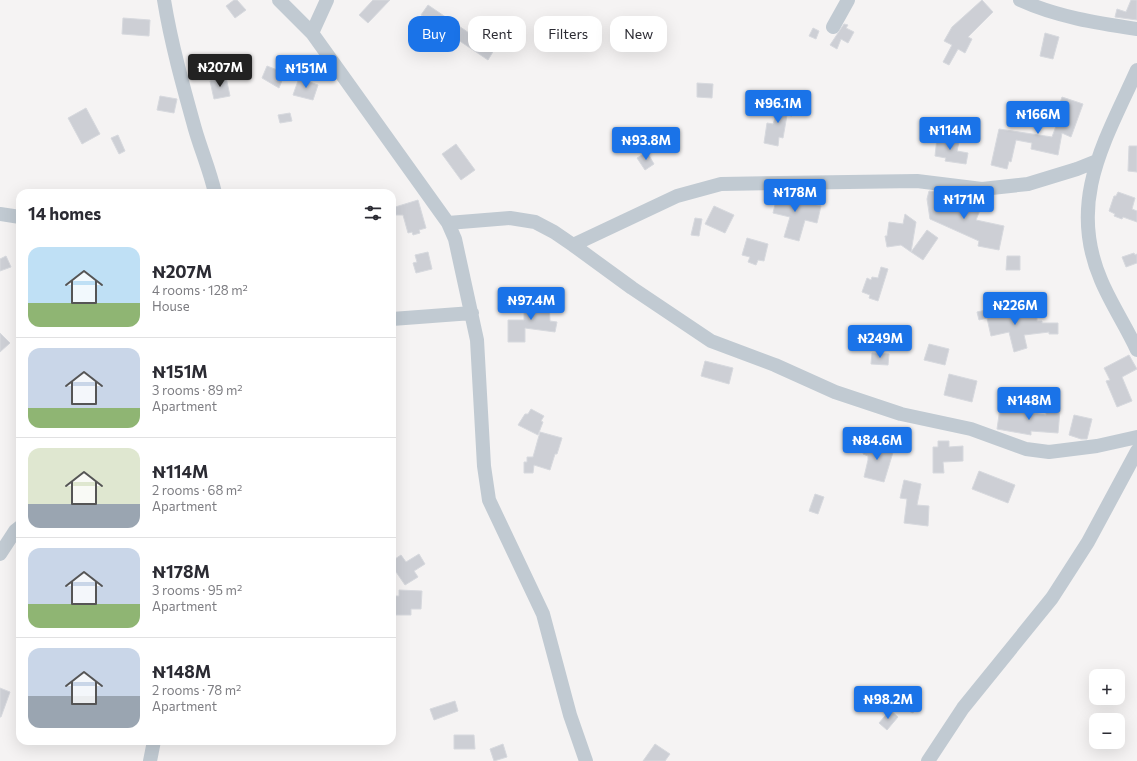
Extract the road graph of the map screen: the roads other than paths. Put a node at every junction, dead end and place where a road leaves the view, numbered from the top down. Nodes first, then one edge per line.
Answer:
1 (164, 0) edge
2 (279, 0) edge
3 (327, 0) edge
4 (848, 0) edge
5 (1020, 0) edge
6 (833, 27) dead end
7 (1137, 29) edge
8 (312, 33) junction
9 (1137, 70) edge
10 (1097, 161) junction
11 (214, 189) edge
12 (0, 214) edge
13 (16, 216) edge
14 (448, 223) junction
15 (574, 245) junction
16 (472, 313) junction
17 (396, 320) edge
18 (1137, 350) edge
19 (1137, 437) edge
20 (1137, 451) edge
21 (16, 529) edge
22 (0, 554) edge
23 (153, 745) edge
24 (150, 761) edge
25 (586, 761) edge
26 (928, 761) edge

1 - 11 street
2 - 8 street
3 - 8 street
4 - 6 street
5 - 7 street
8 - 14 street
9 - 10 street
10 - 15 street
10 - 18 street
12 - 13 street
14 - 15 street
14 - 16 street
15 - 19 street
16 - 17 street
16 - 25 street
20 - 26 street
21 - 22 street
23 - 24 street

